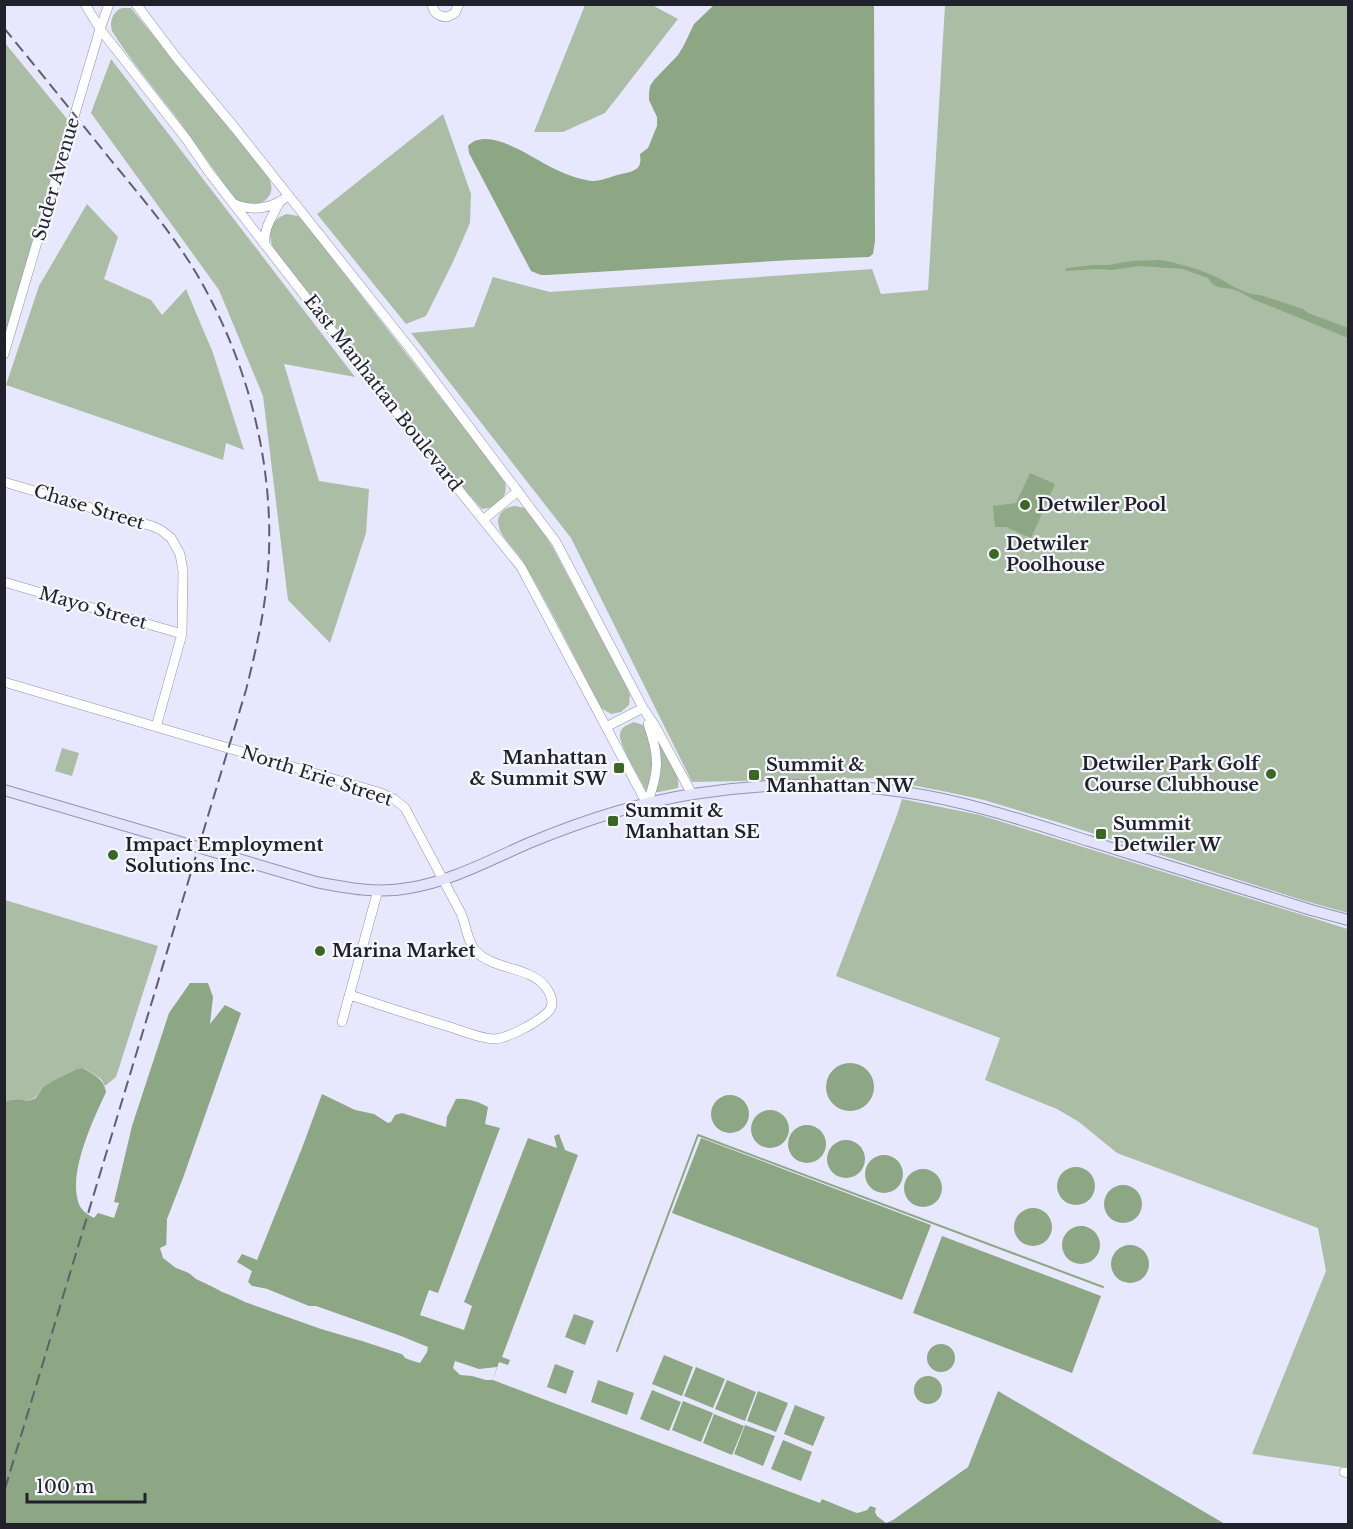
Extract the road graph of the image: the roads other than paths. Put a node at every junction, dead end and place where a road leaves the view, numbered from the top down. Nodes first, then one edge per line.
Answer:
1 (85, 4) edge
2 (109, 4) edge
3 (136, 4) edge
4 (432, 4) edge
5 (459, 4) edge
6 (100, 29) junction
7 (288, 196) junction
8 (279, 203) junction
9 (233, 204) junction
10 (265, 245) junction
11 (4, 354) edge
12 (4, 482) edge
13 (518, 491) junction
14 (483, 520) junction
15 (4, 582) edge
16 (182, 634) junction
17 (4, 682) edge
18 (643, 708) junction
19 (156, 727) junction
20 (606, 727) junction
21 (4, 790) edge
22 (692, 794) junction
23 (647, 804) junction
24 (444, 880) junction
25 (378, 890) junction
26 (1348, 920) edge
27 (350, 995) junction
28 (342, 1022) dead end

1 - 6 street, East Manhattan Boulevard
2 - 6 street, Suder Avenue
3 - 7 street
4 - 5 street
6 - 9 street, East Manhattan Boulevard
6 - 11 street, Suder Avenue
7 - 8 street
7 - 13 street
8 - 9 street
8 - 10 street
9 - 10 street, East Manhattan Boulevard
10 - 14 street, East Manhattan Boulevard
12 - 16 street, Chase Street
13 - 14 street
13 - 18 street
14 - 20 street, East Manhattan Boulevard
15 - 16 street, Mayo Street
16 - 19 street
17 - 19 street, North Erie Street
18 - 20 street
18 - 22 street
18 - 23 street
19 - 24 street, North Erie Street
20 - 23 street, East Manhattan Boulevard
21 - 25 main road
22 - 23 main road
22 - 26 main road
23 - 24 main road
24 - 25 main road
24 - 27 street, North Erie Street
25 - 27 street
27 - 28 street

